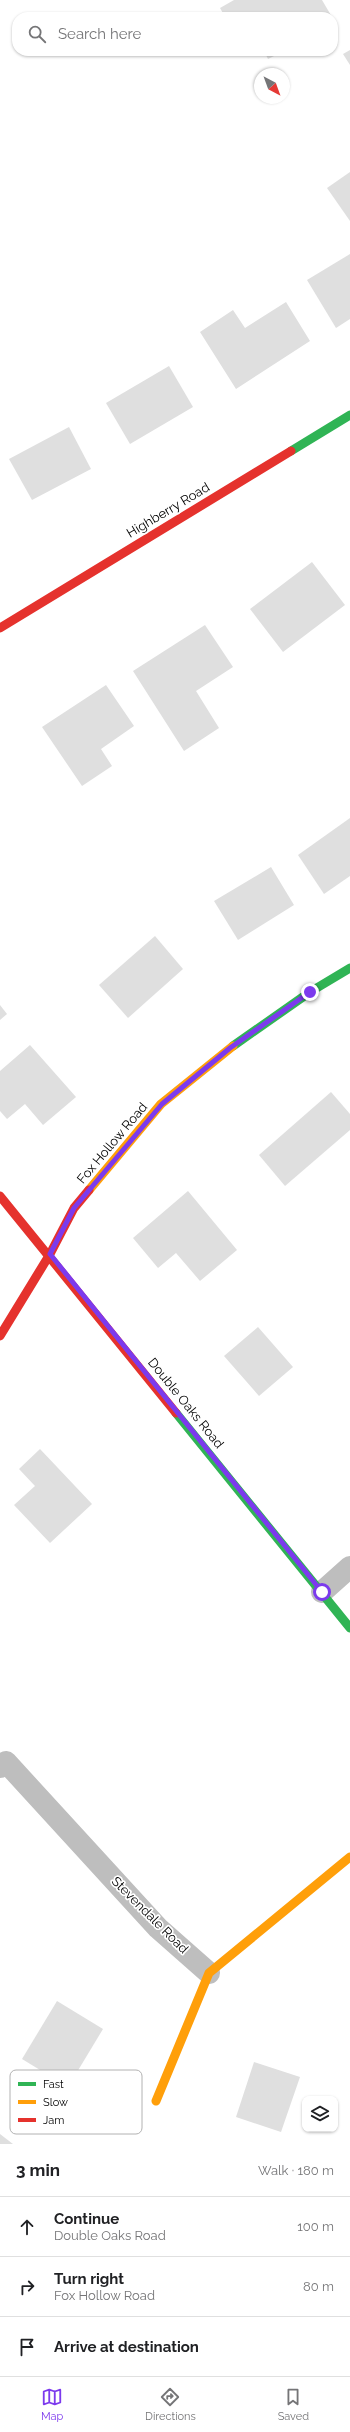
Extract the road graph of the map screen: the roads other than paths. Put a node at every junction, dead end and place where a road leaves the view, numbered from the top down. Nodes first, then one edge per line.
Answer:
1 (350, 415) edge
2 (0, 628) edge
3 (350, 968) edge
4 (0, 1196) edge
5 (50, 1254) junction
6 (0, 1336) edge
7 (350, 1567) edge
8 (322, 1592) junction
9 (350, 1628) edge
10 (0, 1767) edge
11 (350, 1857) edge
12 (210, 1973) junction
13 (156, 2101) dead end

1 - 2 street, Highberry Road
3 - 5 street, Fox Hollow Road
4 - 5 street, Double Oaks Road
5 - 6 street, Fox Hollow Road
5 - 8 street, Double Oaks Road
7 - 8 street
8 - 9 street, Double Oaks Road
10 - 12 street, Stevendale Road
11 - 12 street
12 - 13 street

